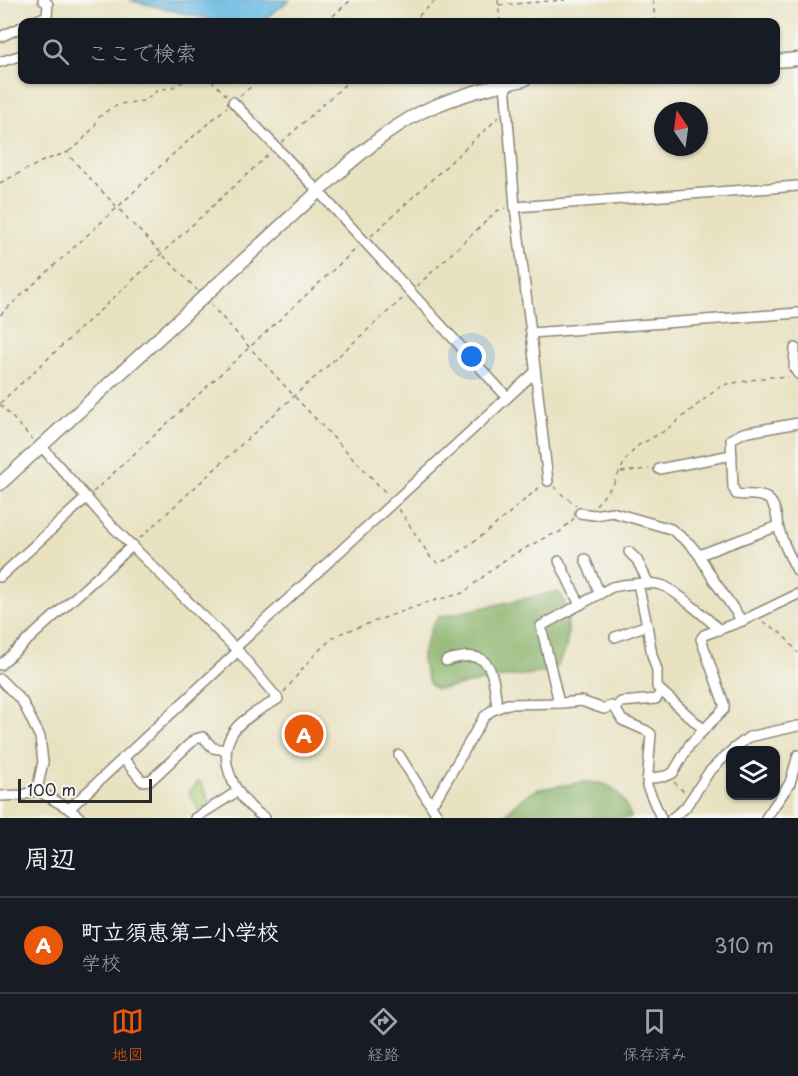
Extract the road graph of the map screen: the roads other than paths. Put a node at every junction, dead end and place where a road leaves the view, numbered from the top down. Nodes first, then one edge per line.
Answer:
1 (43, 0) edge
2 (42, 18) edge
3 (18, 29) edge
4 (0, 37) edge
5 (18, 56) edge
6 (798, 59) edge
7 (780, 61) edge
8 (0, 62) edge
9 (501, 84) edge
10 (504, 84) edge
11 (233, 102) road end
12 (798, 186) edge
13 (319, 192) junction
14 (515, 207) junction
15 (798, 312) edge
16 (531, 333) junction
17 (795, 348) dead end
18 (535, 372) junction
19 (793, 376) edge
20 (507, 398) junction
21 (798, 423) edge
22 (42, 447) junction
23 (732, 454) junction
24 (659, 469) dead end
25 (548, 481) road end
26 (0, 484) edge
27 (87, 497) junction
28 (583, 514) road end
29 (778, 526) junction
30 (133, 545) junction
31 (629, 552) dead end
32 (699, 555) junction
33 (585, 559) dead end
34 (559, 561) dead end
35 (798, 572) edge
36 (0, 577) edge
37 (638, 584) junction
38 (649, 584) junction
39 (600, 594) junction
40 (798, 594) edge
41 (580, 605) junction
42 (747, 618) junction
43 (647, 625) junction
44 (719, 630) junction
45 (615, 637) dead end
46 (236, 649) junction
47 (446, 661) dead end
48 (0, 665) edge
49 (0, 679) edge
50 (661, 692) junction
51 (559, 703) junction
52 (496, 708) junction
53 (615, 708) junction
54 (798, 726) edge
55 (703, 729) junction
56 (737, 746) edge
57 (226, 750) junction
58 (399, 755) dead end
59 (798, 755) edge
60 (726, 756) edge
61 (123, 758) junction
62 (647, 779) junction
63 (37, 790) junction
64 (238, 791) junction
65 (0, 796) edge
66 (430, 804) junction
67 (69, 809) junction
68 (262, 817) edge
69 (80, 818) edge
70 (195, 818) edge
71 (439, 818) edge
72 (661, 818) edge
73 (672, 818) edge
74 (766, 818) edge

1 - 2 street
3 - 4 street
5 - 8 street
6 - 7 street
9 - 13 street
10 - 14 street
11 - 13 street
12 - 14 street
13 - 20 street
13 - 22 street
14 - 16 street
15 - 16 street
16 - 18 street
17 - 19 street
18 - 20 street
18 - 25 street
20 - 46 street
21 - 23 street
22 - 26 street
22 - 27 street
23 - 24 street
23 - 29 street
27 - 30 street
27 - 36 street
28 - 32 street
29 - 32 street
29 - 35 street
30 - 46 street
30 - 48 street
31 - 38 street
32 - 42 street
33 - 39 street
34 - 41 street
37 - 38 street
37 - 39 street
37 - 43 street
38 - 44 street
39 - 41 street
40 - 42 street
41 - 51 street
42 - 44 street
43 - 45 street
43 - 50 street
44 - 55 street
46 - 57 street
46 - 61 street
47 - 52 street
49 - 63 street
50 - 53 street
50 - 55 street
51 - 52 street
51 - 53 street
52 - 66 street
53 - 62 street
54 - 56 street
55 - 62 street
57 - 61 street
57 - 64 street
58 - 66 street
59 - 74 street
60 - 73 street
61 - 67 street
62 - 72 street
63 - 65 street
63 - 67 street
64 - 68 street
64 - 70 street
66 - 71 street
67 - 69 street

